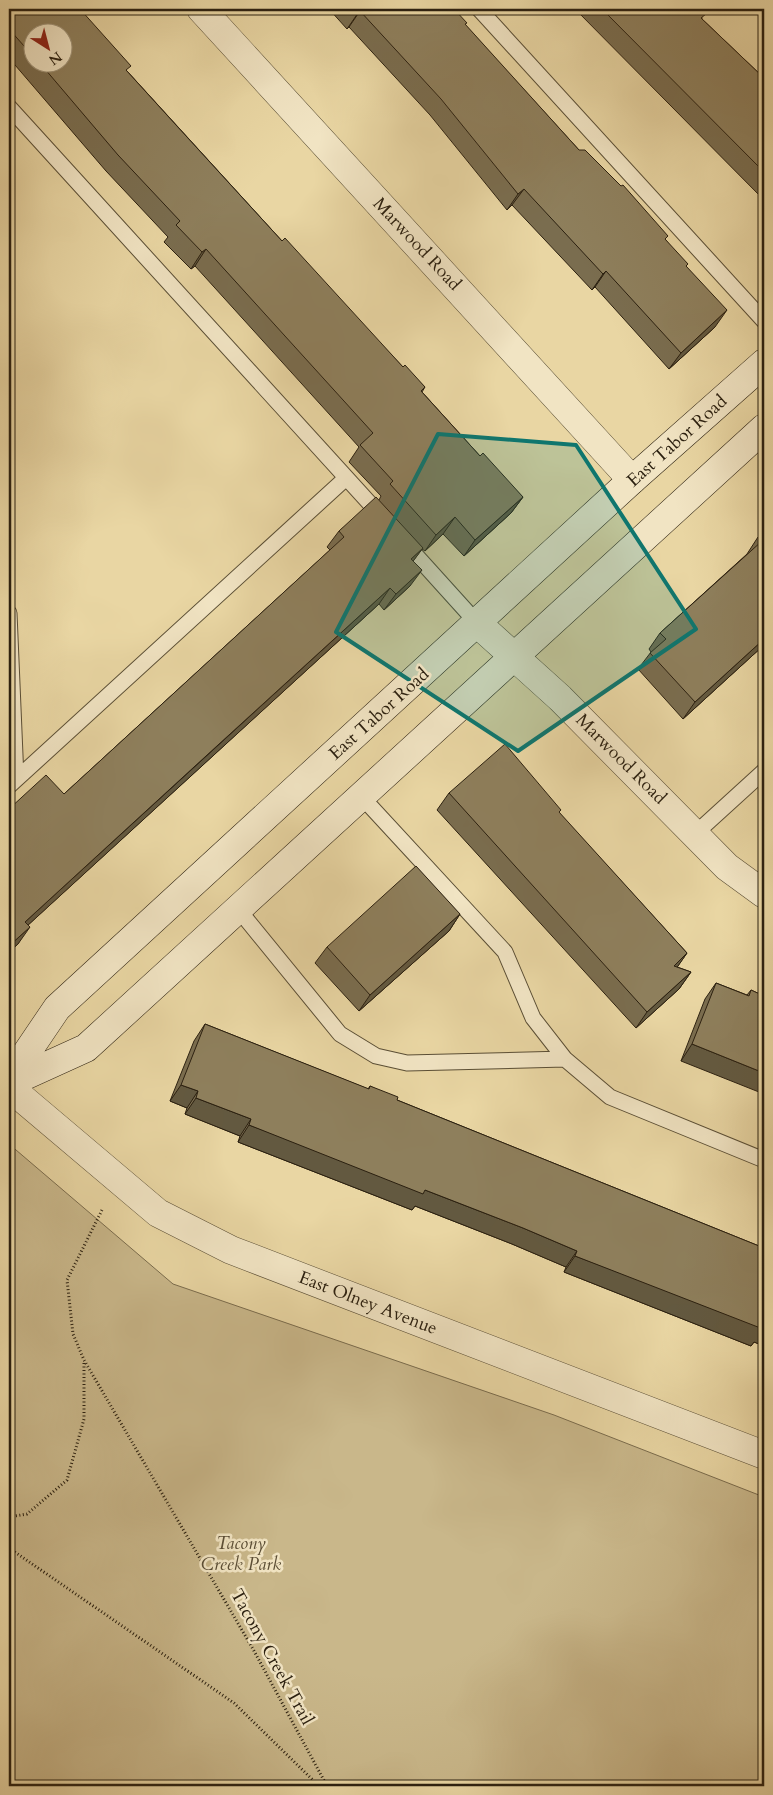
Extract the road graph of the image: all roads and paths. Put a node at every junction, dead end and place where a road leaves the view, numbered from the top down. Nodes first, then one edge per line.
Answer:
1 (201, 9) edge
2 (480, 9) edge
3 (9, 107) edge
4 (764, 321) edge
5 (764, 364) edge
6 (764, 428) edge
7 (346, 478) junction
8 (632, 480) junction
9 (9, 613) edge
10 (478, 624) junction
11 (516, 657) junction
12 (764, 771) edge
13 (12, 782) edge
14 (361, 796) junction
15 (696, 833) junction
16 (764, 894) edge
17 (238, 909) junction
18 (565, 1059) junction
19 (9, 1081) edge
20 (9, 1087) edge
21 (764, 1160) edge
22 (118, 1180) junction
23 (84, 1360) junction
24 (764, 1455) edge
25 (9, 1518) edge
26 (9, 1548) edge
27 (319, 1786) edge
28 (327, 1786) edge

1 - 8 street, Marwood Road
2 - 4 lane
3 - 7 lane
5 - 8 street, East Tabor Road
6 - 11 street, East Tabor Road
7 - 10 lane
7 - 13 lane
8 - 10 street, East Tabor Road
9 - 13 lane
10 - 11 street, Marwood Road
10 - 19 street, East Tabor Road
11 - 14 street, East Tabor Road
11 - 15 street, Marwood Road
12 - 15 lane
14 - 17 street, East Tabor Road
14 - 18 lane
15 - 16 street, Marwood Road
17 - 18 lane
17 - 19 street, East Tabor Road
18 - 21 lane
20 - 22 street, East Olney Avenue
22 - 23 path, Tacony Creek Trail
22 - 24 street, East Olney Avenue
23 - 25 path, Tacony Creek Trail
23 - 28 path, Tacony Creek Trail
26 - 27 path

